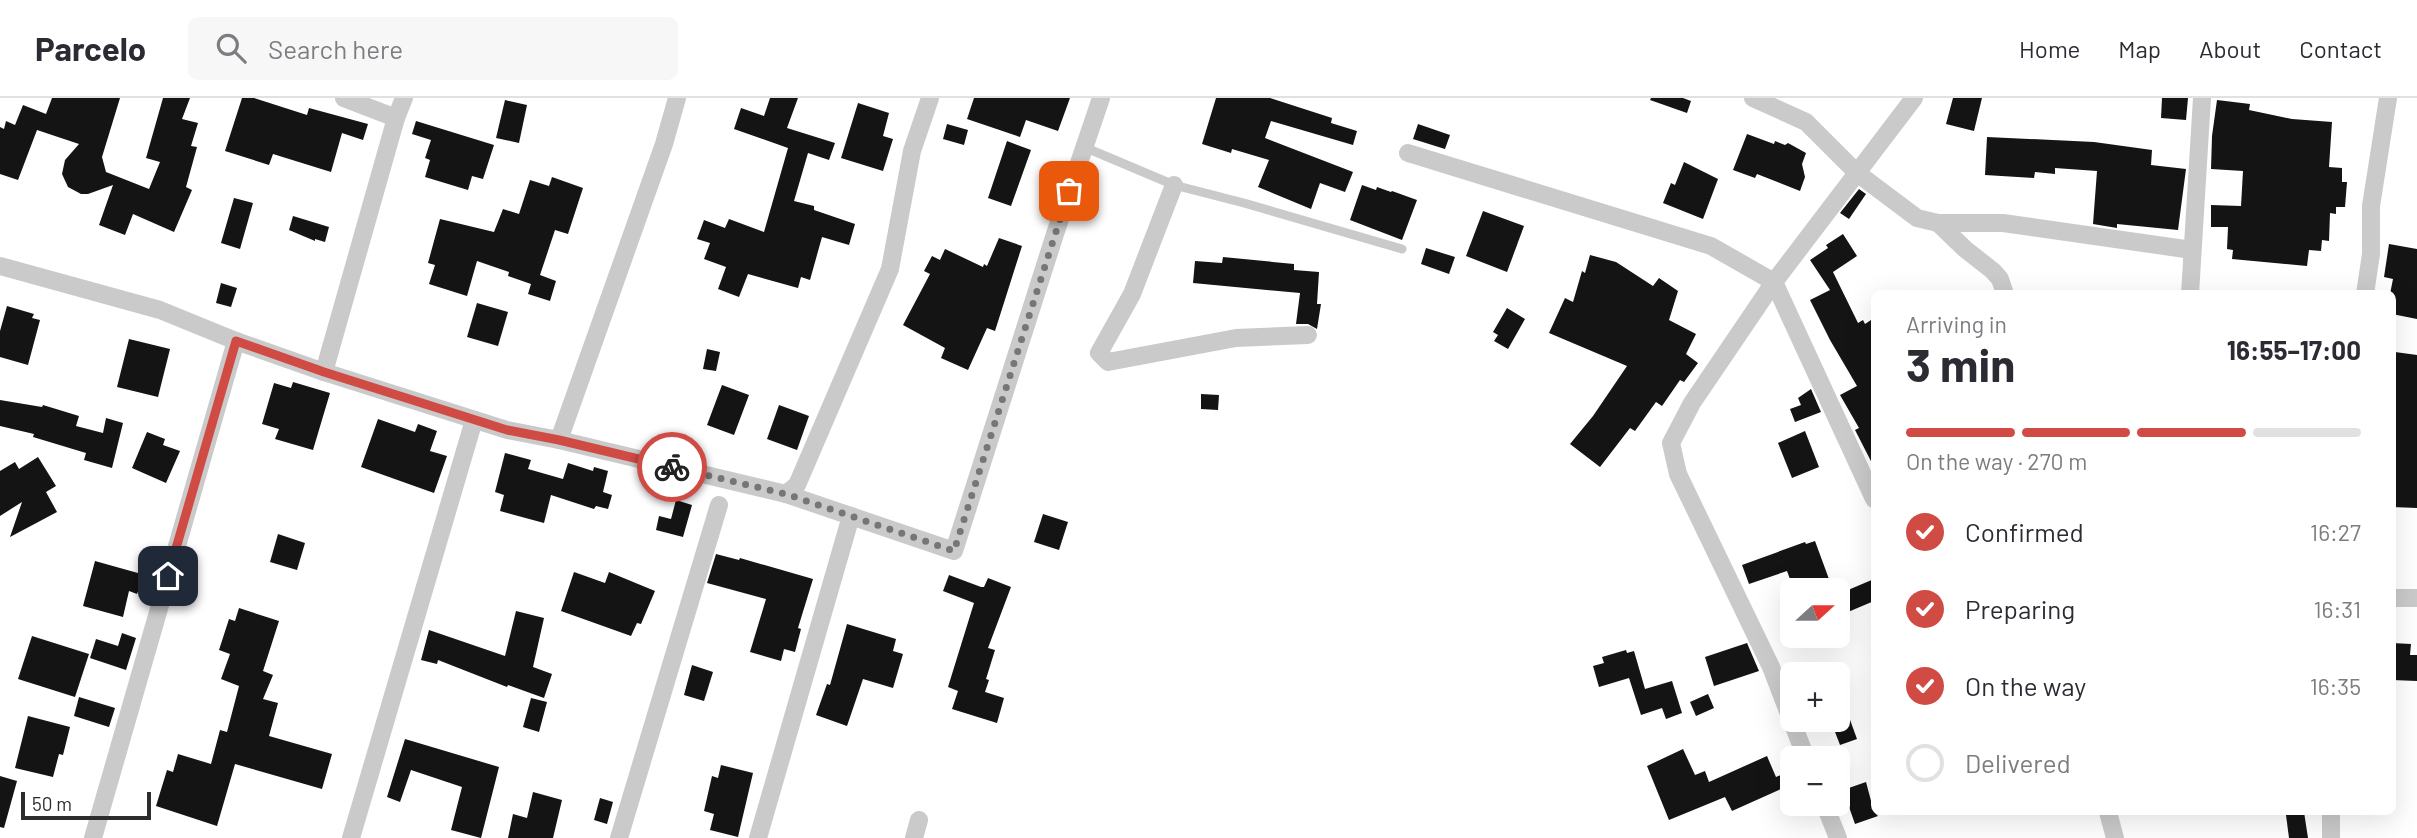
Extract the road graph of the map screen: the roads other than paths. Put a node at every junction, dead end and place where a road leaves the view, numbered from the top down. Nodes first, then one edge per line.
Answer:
1 (344, 98) edge
2 (404, 98) edge
3 (677, 98) edge
4 (930, 98) edge
5 (1101, 98) edge
6 (1753, 98) edge
7 (1914, 98) edge
8 (2202, 98) edge
9 (2388, 98) edge
10 (396, 118) junction
11 (1084, 148) junction
12 (1408, 153) dead end
13 (1857, 173) junction
14 (1174, 185) junction
15 (1938, 223) junction
16 (1402, 249) dead end
17 (2192, 250) junction
18 (0, 266) edge
19 (1774, 282) junction
20 (2004, 290) edge
21 (2190, 290) edge
22 (2366, 290) edge
23 (1308, 335) dead end
24 (236, 341) junction
25 (324, 372) junction
26 (474, 420) junction
27 (559, 440) junction
28 (1871, 492) edge
29 (786, 494) junction
30 (719, 505) dead end
31 (851, 516) junction
32 (2396, 598) edge
33 (2417, 598) edge
34 (1801, 746) edge
35 (2109, 815) edge
36 (2331, 815) edge
37 (1829, 816) edge
38 (919, 820) dead end
39 (93, 838) edge
40 (351, 838) edge
41 (619, 838) edge
42 (758, 838) edge
43 (914, 838) edge
44 (1838, 838) edge
45 (2115, 838) edge
46 (2331, 838) edge

1 - 10 street
2 - 10 street
3 - 27 street
4 - 29 street
5 - 11 street
6 - 13 street
7 - 13 street
8 - 17 street
9 - 22 street
10 - 25 street
11 - 14 lane
11 - 31 street
12 - 19 street
13 - 15 street
13 - 19 street
14 - 16 lane
14 - 23 street
15 - 17 street
15 - 20 street
17 - 21 street
18 - 24 street
19 - 28 street
19 - 34 street
24 - 25 street
24 - 39 street
25 - 26 street
26 - 27 street
26 - 40 street
27 - 29 street
29 - 31 street
30 - 41 street
31 - 42 street
32 - 33 street
35 - 45 street
36 - 46 street
37 - 44 street
38 - 43 street

